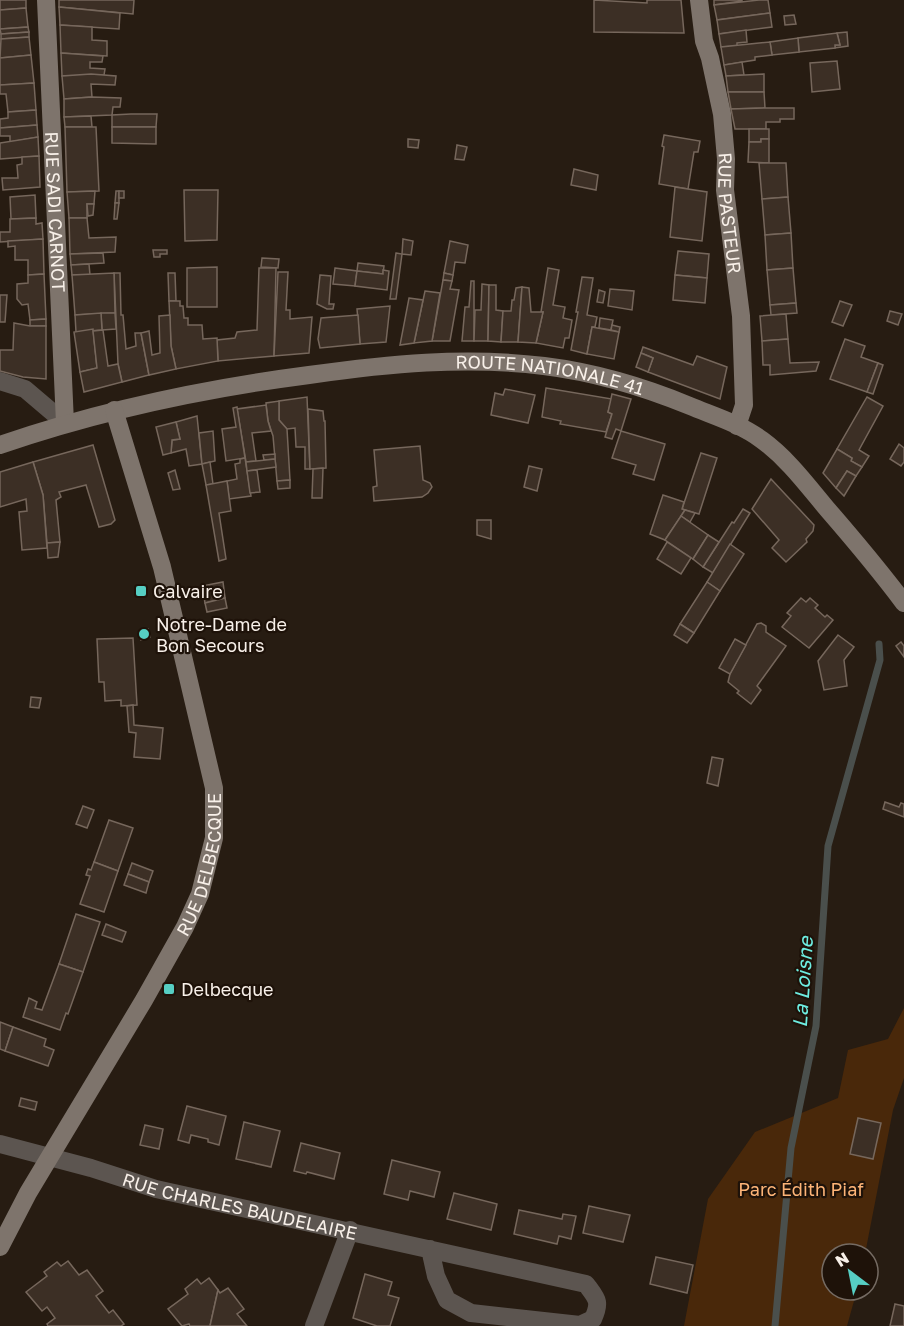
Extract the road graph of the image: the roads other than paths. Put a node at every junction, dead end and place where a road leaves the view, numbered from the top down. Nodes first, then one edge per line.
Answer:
1 (46, 0) edge
2 (699, 0) edge
3 (0, 381) edge
4 (114, 410) junction
5 (65, 423) junction
6 (737, 426) junction
7 (0, 445) edge
8 (904, 603) edge
9 (0, 1143) edge
10 (51, 1158) junction
11 (350, 1230) junction
12 (0, 1247) edge
13 (430, 1249) junction
14 (314, 1326) edge

1 - 5 street, RUE SADI CARNOT
2 - 6 street, RUE PASTEUR
3 - 5 street
4 - 5 street, ROUTE NATIONALE 41
4 - 6 street, ROUTE NATIONALE 41
4 - 10 street, RUE DELBECQUE
5 - 7 street, ROUTE NATIONALE 41
6 - 8 street, ROUTE NATIONALE 41
9 - 10 street, RUE CHARLES BAUDELAIRE
10 - 11 street, RUE CHARLES BAUDELAIRE
10 - 12 street, RUE DELBECQUE
11 - 13 street, RUE CHARLES BAUDELAIRE
11 - 14 street
13 - 13 street, RUE CHARLES BAUDELAIRE

